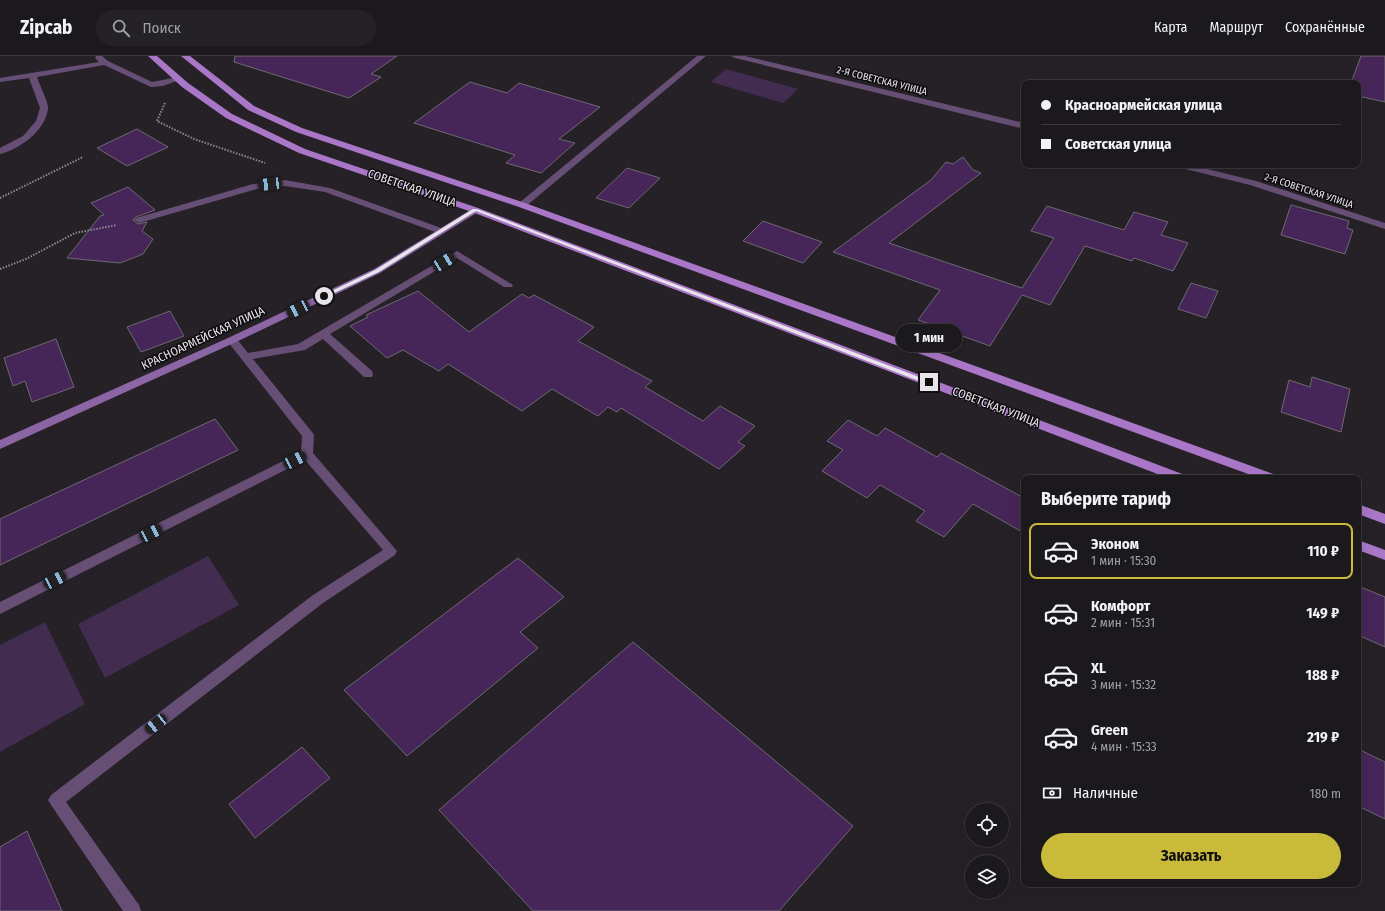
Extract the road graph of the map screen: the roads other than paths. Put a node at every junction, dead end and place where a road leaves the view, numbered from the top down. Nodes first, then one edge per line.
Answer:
1 (97, 56) edge
2 (152, 56) edge
3 (185, 56) edge
4 (702, 56) edge
5 (735, 56) edge
6 (105, 63) junction
7 (32, 75) junction
8 (178, 79) junction
9 (0, 80) edge
10 (1021, 125) edge
11 (0, 151) edge
12 (1192, 168) edge
13 (522, 205) junction
14 (475, 210) junction
15 (139, 220) road end
16 (1385, 226) edge
17 (441, 231) junction
18 (508, 285) dead end
19 (324, 334) junction
20 (232, 340) junction
21 (245, 357) junction
22 (368, 374) dead end
23 (0, 446) edge
24 (308, 454) junction
25 (1173, 475) edge
26 (1264, 475) edge
27 (1361, 510) edge
28 (1385, 519) edge
29 (1361, 546) edge
30 (1385, 555) edge
31 (0, 608) edge
32 (133, 911) edge

1 - 6 street
2 - 8 main road, СОВЕТСКАЯ УЛИЦА
3 - 13 main road, СОВЕТСКАЯ УЛИЦА
4 - 13 street
5 - 10 street, 2-Я СОВЕТСКАЯ УЛИЦА
6 - 7 street
6 - 8 street
7 - 9 street
7 - 11 street
8 - 14 main road, СОВЕТСКАЯ УЛИЦА
12 - 16 street, 2-Я СОВЕТСКАЯ УЛИЦА
13 - 26 main road
14 - 17 street, КРАСНОАРМЕЙСКАЯ УЛИЦА
14 - 25 main road, СОВЕТСКАЯ УЛИЦА
15 - 17 street
17 - 20 street, КРАСНОАРМЕЙСКАЯ УЛИЦА
18 - 19 street
19 - 21 street
19 - 22 street
20 - 21 street
20 - 23 street, КРАСНОАРМЕЙСКАЯ УЛИЦА
21 - 24 street
24 - 31 street
24 - 32 street
27 - 28 main road
29 - 30 main road

